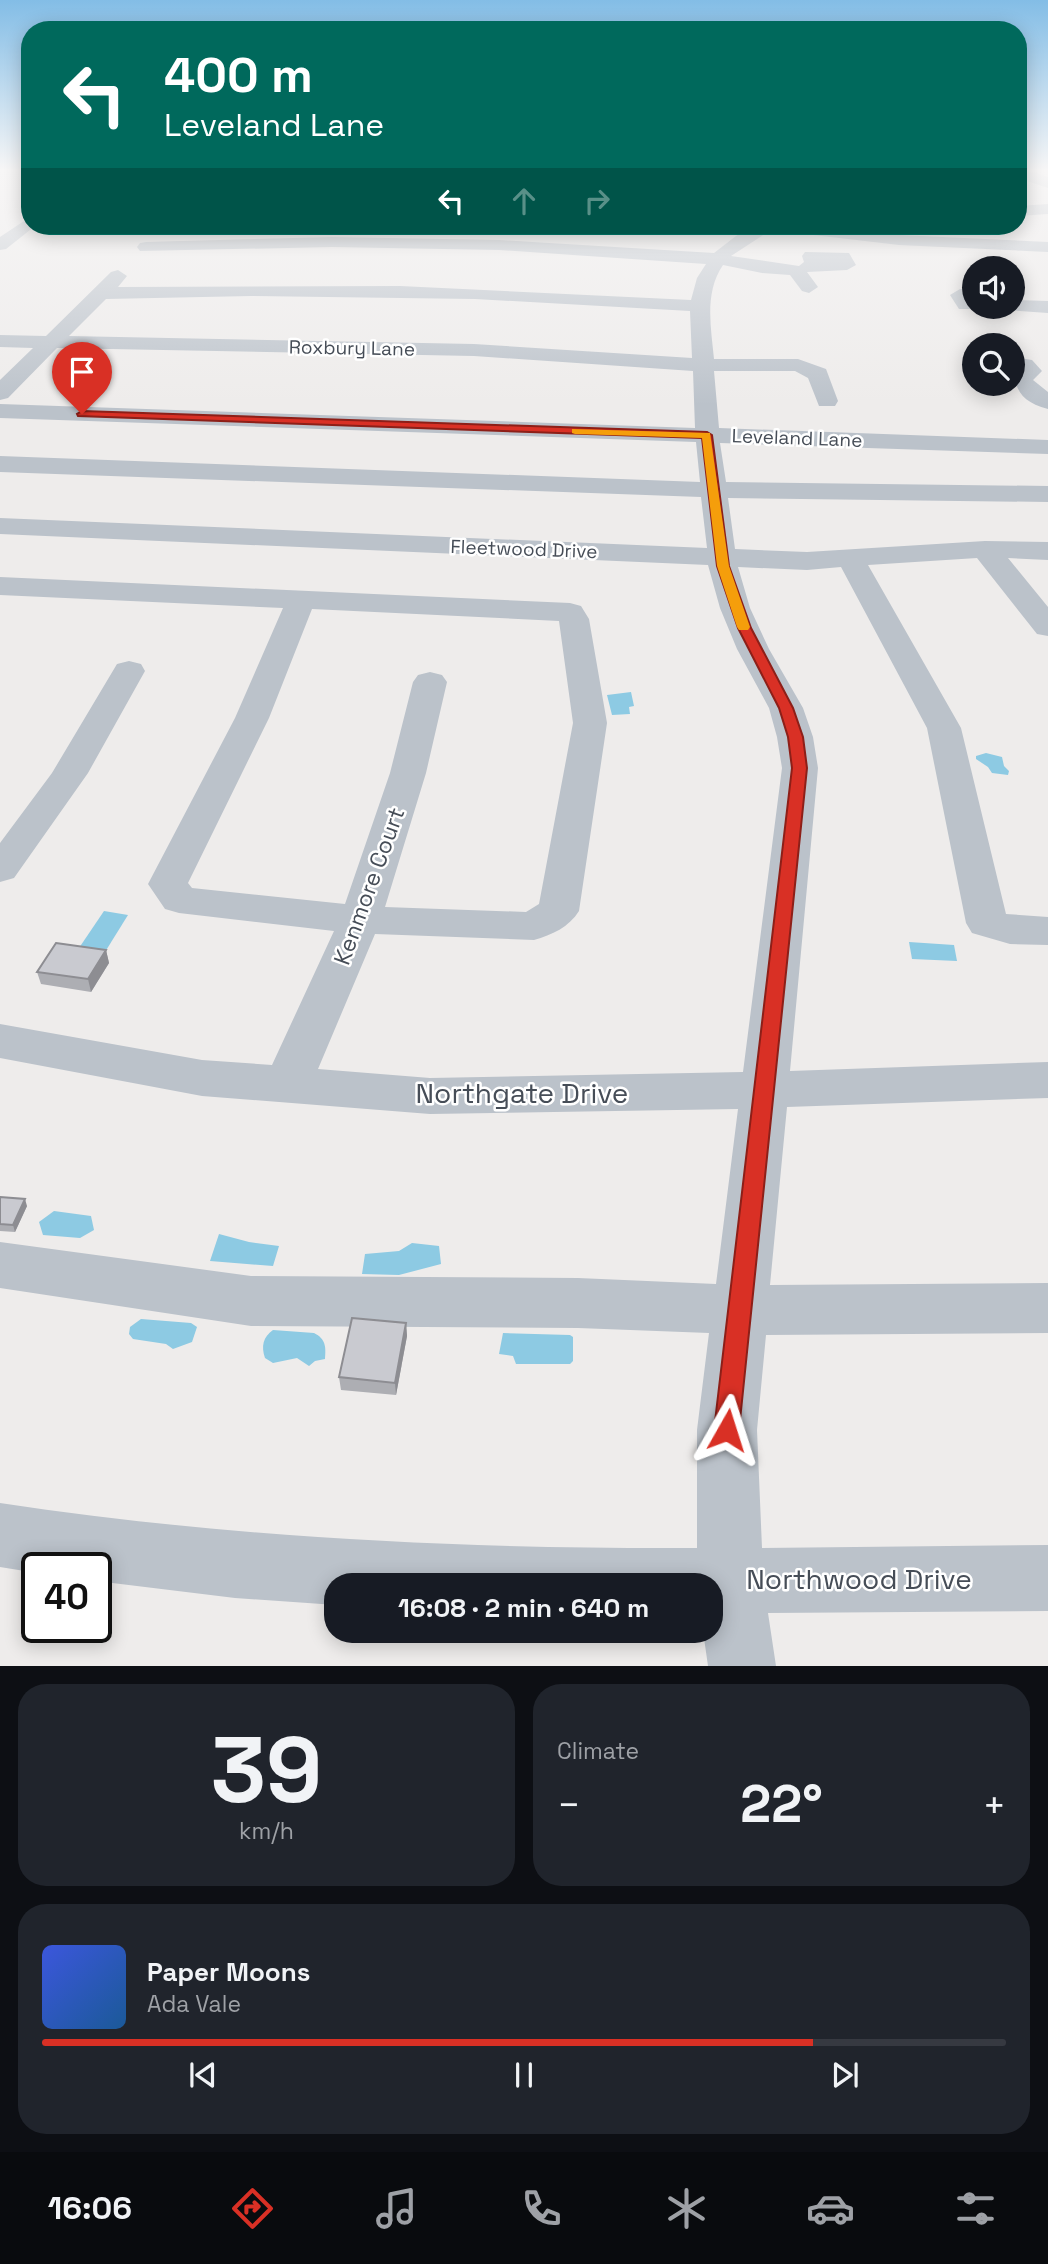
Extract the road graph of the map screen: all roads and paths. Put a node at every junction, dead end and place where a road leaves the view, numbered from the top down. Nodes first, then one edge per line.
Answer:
1 (143, 250) edge
2 (592, 250) edge
3 (729, 250) edge
4 (1028, 250) edge
5 (1046, 255) edge
6 (718, 259) junction
7 (814, 265) dead end
8 (795, 270) junction
9 (809, 287) dead end
10 (101, 293) junction
11 (700, 306) junction
12 (1025, 306) edge
13 (1048, 307) edge
14 (0, 341) edge
15 (49, 343) junction
16 (704, 365) junction
17 (1025, 385) edge
18 (0, 393) edge
19 (827, 401) dead end
20 (1048, 402) edge
21 (0, 411) edge
22 (707, 435) junction
23 (1048, 447) edge
24 (0, 464) edge
25 (713, 490) junction
26 (1048, 494) edge
27 (0, 526) edge
28 (985, 549) junction
29 (1048, 551) edge
30 (722, 557) junction
31 (850, 560) junction
32 (5, 593) edge
33 (300, 600) junction
34 (1048, 627) edge
35 (129, 671) dead end
36 (430, 682) dead end
37 (0, 869) edge
38 (360, 920) junction
39 (1048, 931) edge
40 (0, 1041) edge
41 (1048, 1080) edge
42 (288, 1083) junction
43 (764, 1090) junction
44 (0, 1265) edge
45 (1048, 1308) edge
46 (740, 1310) junction
47 (0, 1535) edge
48 (1048, 1578) edge
49 (730, 1580) junction
50 (742, 1665) edge

1 - 10 street
2 - 6 street
3 - 6 street
4 - 5 street
6 - 8 street
6 - 11 street
7 - 8 street
8 - 9 street
10 - 11 street
10 - 15 street
11 - 16 street
12 - 13 street
14 - 15 street, Roxbury Lane
15 - 16 street, Roxbury Lane
15 - 18 street
16 - 19 street, Roxbury Lane
16 - 22 street
17 - 20 street
21 - 22 street, Leveland Lane
22 - 23 street, Leveland Lane
22 - 25 street
24 - 25 street
25 - 26 street
25 - 30 street
27 - 30 street, Fleetwood Drive
28 - 29 street, Fleetwood Drive
28 - 31 street, Fleetwood Drive
28 - 34 street
30 - 31 street, Fleetwood Drive
30 - 43 street
31 - 39 street
32 - 33 street
33 - 38 street
33 - 38 street
35 - 37 street
36 - 38 street, Kenmore Court
38 - 42 street, Kenmore Court
40 - 42 street, Northgate Drive
41 - 43 street, Northgate Drive
42 - 43 street, Northgate Drive
43 - 46 street
44 - 46 street
45 - 46 street
46 - 49 street
47 - 49 street, Northwood Drive
48 - 49 street, Northwood Drive
49 - 50 street

